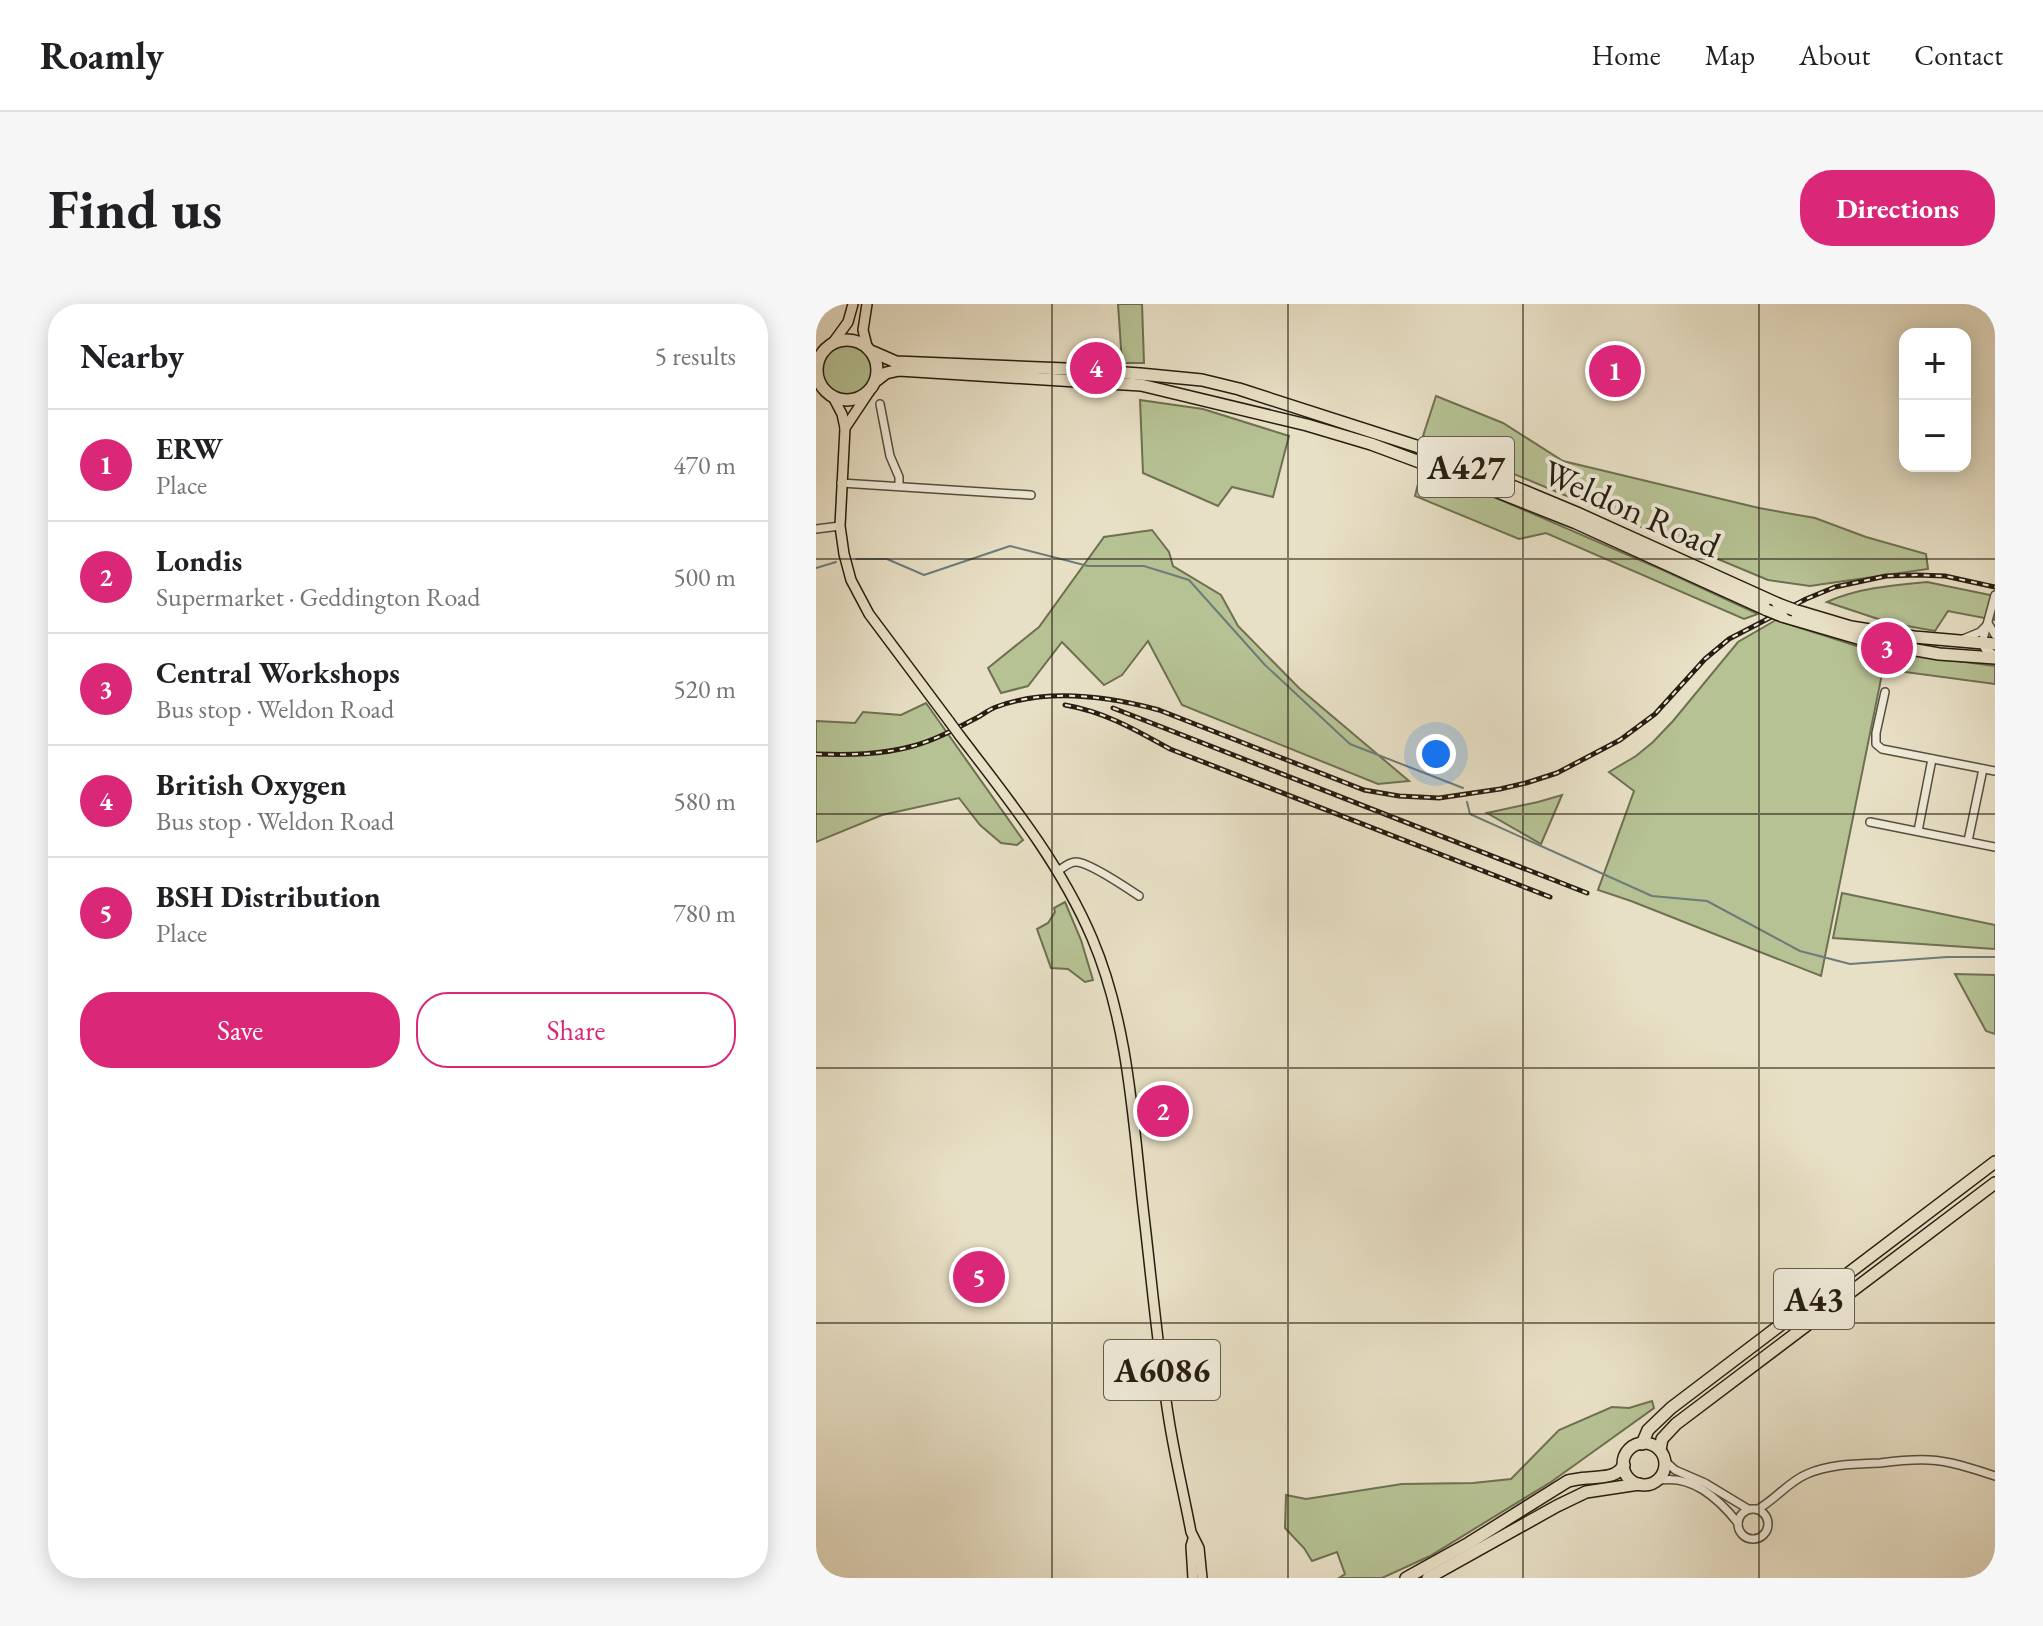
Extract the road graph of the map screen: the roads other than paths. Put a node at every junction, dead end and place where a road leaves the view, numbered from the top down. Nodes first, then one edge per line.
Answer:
1 (853, 304) edge
2 (867, 304) edge
3 (832, 344) junction
4 (870, 349) junction
5 (818, 357) edge
6 (1127, 378) junction
7 (877, 380) junction
8 (1140, 380) junction
9 (825, 391) edge
10 (869, 392) junction
11 (880, 404) dead end
12 (845, 428) junction
13 (841, 483) junction
14 (899, 486) junction
15 (1031, 495) dead end
16 (840, 526) junction
17 (816, 529) edge
18 (1994, 598) edge
19 (1772, 607) junction
20 (1788, 613) junction
21 (1988, 623) junction
22 (1995, 635) edge
23 (1958, 641) junction
24 (1989, 644) edge
25 (1995, 656) edge
26 (1885, 692) dead end
27 (1932, 759) junction
28 (1983, 769) junction
29 (1995, 771) edge
30 (1870, 822) dead end
31 (1918, 831) junction
32 (1968, 841) junction
33 (1995, 847) edge
34 (1058, 871) junction
35 (1139, 896) dead end
36 (1995, 1164) edge
37 (1995, 1183) edge
38 (1642, 1444) junction
39 (1662, 1456) junction
40 (1624, 1465) junction
41 (1995, 1476) edge
42 (1656, 1481) junction
43 (1639, 1484) junction
44 (1772, 1502) junction
45 (1748, 1509) junction
46 (1758, 1509) junction
47 (1768, 1520) junction
48 (1738, 1523) junction
49 (1193, 1539) junction
50 (1193, 1578) edge
51 (1202, 1578) edge
52 (1406, 1578) edge
53 (1428, 1578) edge

1 - 3 main road
2 - 4 main road
3 - 4 highway, A427
3 - 5 highway
4 - 6 highway, A427
4 - 7 highway
5 - 9 highway
6 - 7 highway, A427
6 - 8 highway, A427
7 - 10 highway
8 - 19 highway, Weldon Road / A427
8 - 19 highway, Weldon Road / A427
9 - 10 highway
9 - 12 main road, A6086
10 - 12 main road, A6086
11 - 14 street
12 - 13 main road, A6086
13 - 14 street
13 - 16 main road, A6086
14 - 15 street
16 - 17 street
16 - 34 main road, A6086, bridge
18 - 21 street
19 - 20 highway, A427, bridge
20 - 23 highway, A427
20 - 25 highway, A427
21 - 22 street
21 - 23 street
21 - 24 street
23 - 24 highway, A427
24 - 25 street
26 - 27 street
27 - 28 street
27 - 31 street
28 - 29 street
28 - 32 street
30 - 31 street
31 - 32 street
32 - 33 street
34 - 35 street
34 - 49 main road, A6086
36 - 38 highway, A43
37 - 39 highway, A43
38 - 39 highway
38 - 40 highway, A43
39 - 42 highway, A43
39 - 45 street
40 - 43 highway
40 - 52 highway, A43
41 - 44 street
42 - 43 highway
42 - 48 street
43 - 53 highway
44 - 46 street
44 - 47 street
45 - 46 street
45 - 48 street
46 - 47 street
47 - 48 street
49 - 50 main road
49 - 51 main road, A6086

